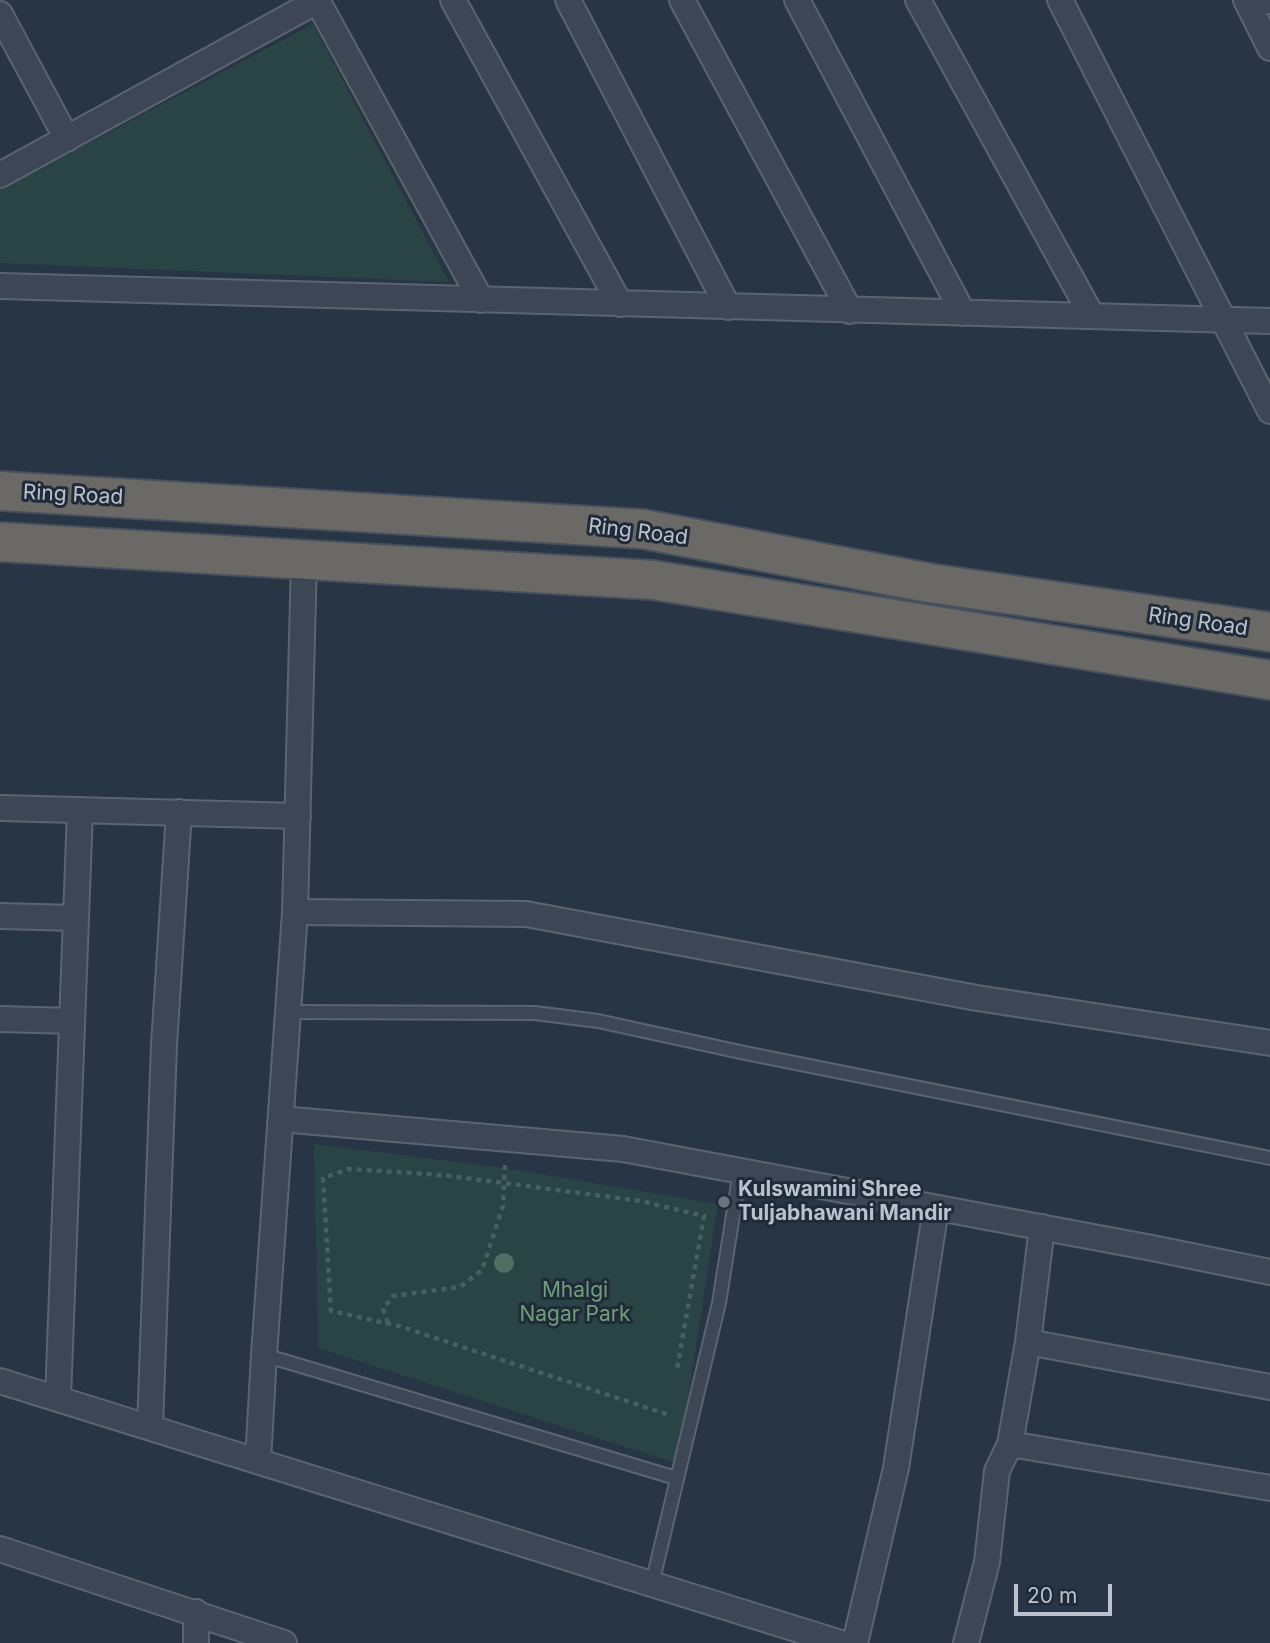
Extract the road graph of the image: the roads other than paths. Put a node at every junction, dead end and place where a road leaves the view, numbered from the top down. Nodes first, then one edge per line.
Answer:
1 (318, 0) edge
2 (453, 0) edge
3 (568, 0) edge
4 (682, 0) edge
5 (797, 0) edge
6 (918, 0) edge
7 (1060, 0) edge
8 (1246, 0) edge
9 (1270, 1) edge
10 (0, 14) edge
11 (1270, 48) edge
12 (67, 139) junction
13 (0, 175) edge
14 (0, 286) edge
15 (481, 300) junction
16 (620, 304) junction
17 (728, 307) junction
18 (850, 310) junction
19 (963, 313) junction
20 (1092, 316) junction
21 (1223, 320) junction
22 (1270, 321) edge
23 (1270, 411) edge
24 (0, 491) edge
25 (0, 542) edge
26 (304, 559) junction
27 (1270, 632) edge
28 (1270, 680) edge
29 (0, 808) edge
30 (80, 810) junction
31 (178, 812) junction
32 (298, 816) junction
33 (295, 912) junction
34 (0, 916) edge
35 (76, 918) junction
36 (288, 1012) junction
37 (0, 1019) edge
38 (72, 1021) junction
39 (1270, 1042) edge
40 (281, 1119) junction
41 (1270, 1158) edge
42 (740, 1171) junction
43 (936, 1208) junction
44 (1042, 1227) junction
45 (1270, 1272) edge
46 (1028, 1342) junction
47 (264, 1355) junction
48 (0, 1381) edge
49 (1270, 1387) edge
50 (58, 1399) junction
51 (150, 1427) junction
52 (1010, 1444) junction
53 (258, 1461) junction
54 (676, 1478) junction
55 (1270, 1488) edge
56 (0, 1549) edge
57 (652, 1584) junction
58 (196, 1612) junction
59 (196, 1643) edge
60 (284, 1643) edge
61 (842, 1643) edge
62 (855, 1643) edge
63 (967, 1643) edge

1 - 12 street
1 - 15 street
2 - 16 street
3 - 17 street
4 - 18 street
5 - 19 street
6 - 20 street
7 - 21 street
8 - 9 street
8 - 11 street
10 - 12 street
12 - 13 street
14 - 15 street
15 - 16 street
16 - 17 street
17 - 18 street
18 - 19 street
19 - 20 street
20 - 21 street
21 - 22 street
21 - 23 street
24 - 27 highway, Ring Road
25 - 26 highway
26 - 28 highway
26 - 32 street
29 - 30 street
30 - 31 street
30 - 35 street
31 - 32 street
31 - 51 street
32 - 33 street
33 - 36 street
33 - 39 street
34 - 35 street
35 - 38 street
36 - 40 street
36 - 41 lane
37 - 38 street
38 - 50 street
40 - 42 street
40 - 47 street
42 - 43 street
42 - 54 lane
43 - 44 street
43 - 62 street
44 - 45 street
44 - 46 street
46 - 49 street
46 - 52 street
47 - 53 street
47 - 54 lane
48 - 50 street
50 - 51 street
51 - 53 street
52 - 55 street
52 - 63 street
53 - 57 street
54 - 57 lane
56 - 58 street
57 - 61 street
58 - 59 street
58 - 60 street

